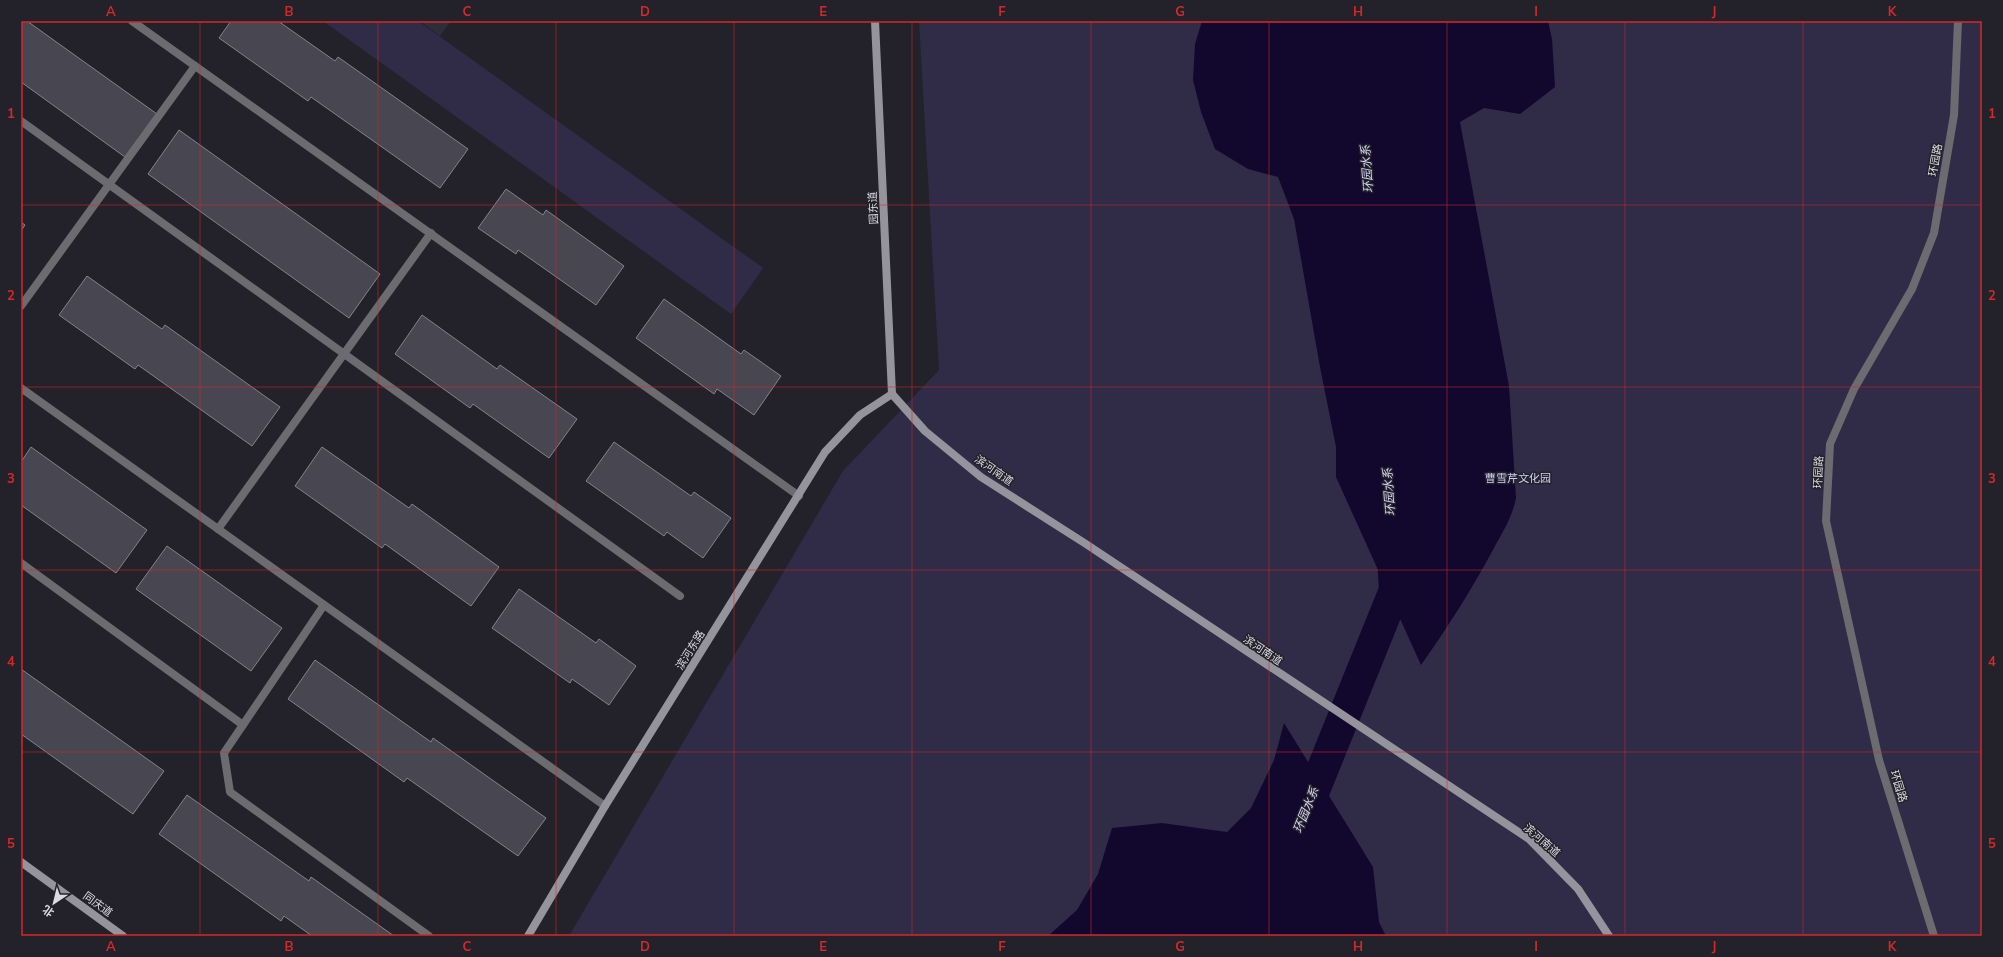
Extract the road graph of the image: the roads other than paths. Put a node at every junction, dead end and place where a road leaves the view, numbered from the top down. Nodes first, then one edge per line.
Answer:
1 (132, 21) edge
2 (875, 21) edge
3 (1958, 21) edge
4 (195, 66) junction
5 (21, 121) edge
6 (109, 185) junction
7 (431, 233) junction
8 (21, 306) edge
9 (344, 354) junction
10 (21, 388) edge
11 (892, 394) junction
12 (799, 496) junction
13 (218, 529) junction
14 (21, 563) edge
15 (680, 596) dead end
16 (324, 605) junction
17 (243, 725) junction
18 (605, 806) junction
19 (21, 862) edge
20 (123, 936) edge
21 (429, 936) edge
22 (528, 936) edge
23 (1609, 936) edge
24 (1934, 936) edge

1 - 4 street
2 - 11 street, 园东道
3 - 24 street, 环园路
4 - 6 street
4 - 7 street
5 - 6 street
6 - 8 street
6 - 9 street
7 - 9 street
7 - 12 street
9 - 13 street
9 - 15 street
10 - 13 street
11 - 12 street, 滨河东路
11 - 23 street, 滨河南道
12 - 18 street, 滨河东路
13 - 16 street
14 - 17 street
16 - 17 street
16 - 18 street
17 - 21 street
18 - 22 street, 滨河东路
19 - 20 street, 同庆道

